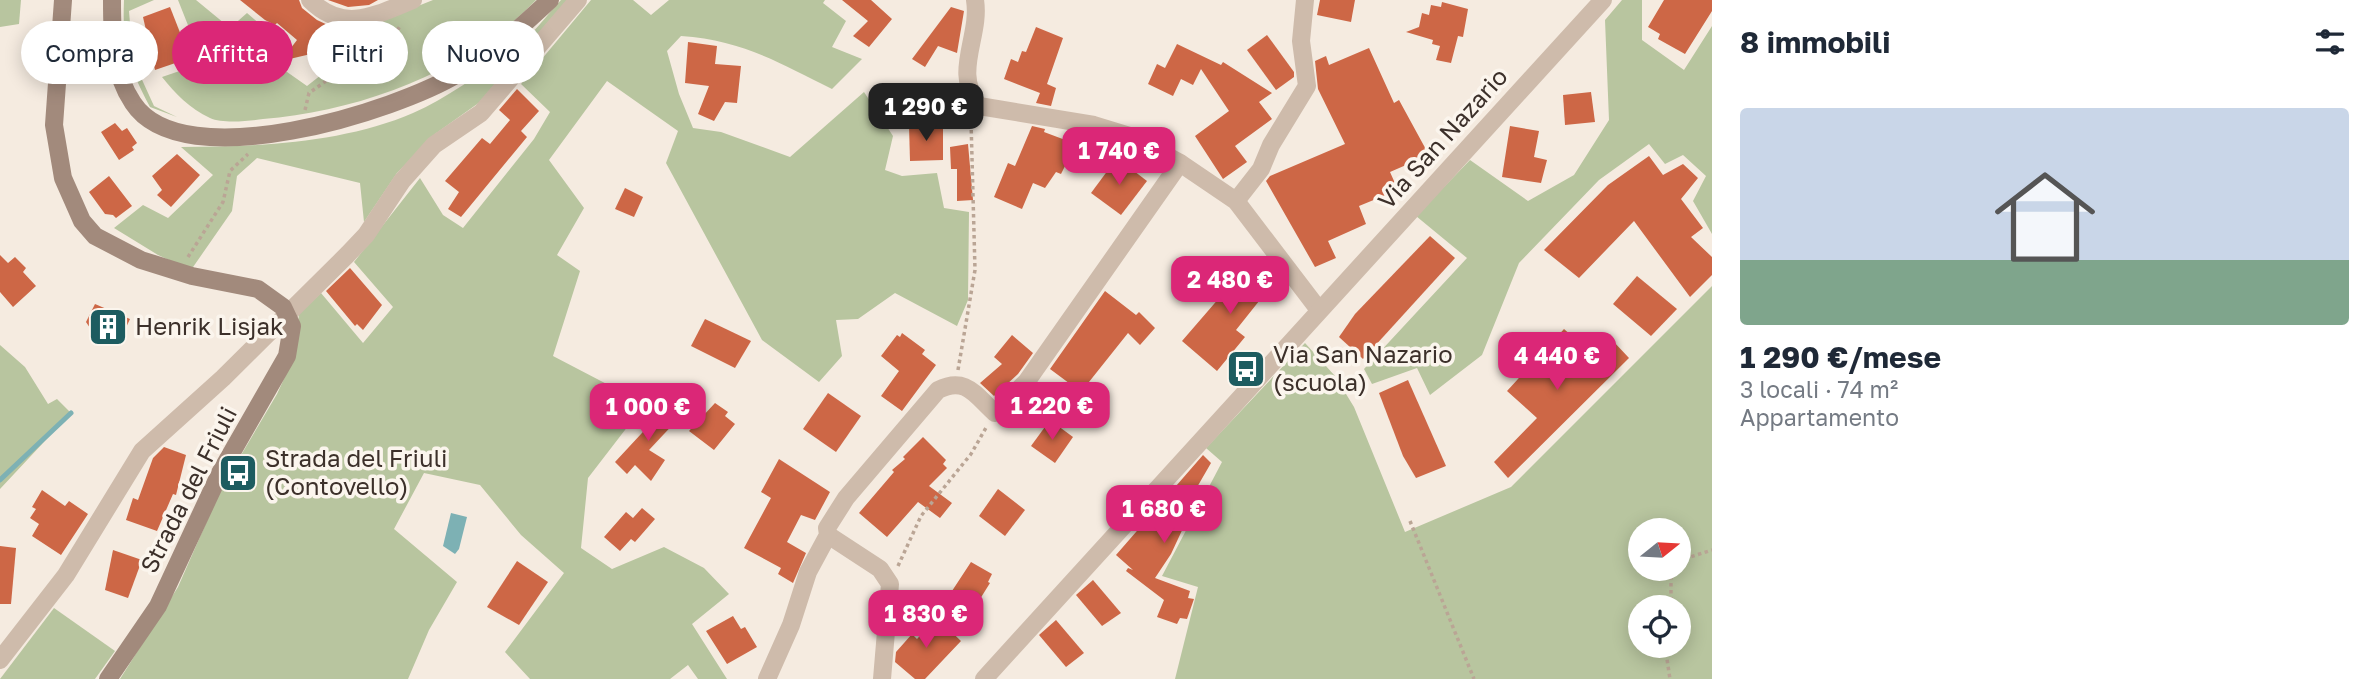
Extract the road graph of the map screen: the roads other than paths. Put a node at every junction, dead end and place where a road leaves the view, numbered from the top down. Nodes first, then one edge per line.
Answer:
1 (63, 0) edge
2 (112, 0) edge
3 (310, 0) edge
4 (412, 0) edge
5 (550, 0) edge
6 (578, 0) edge
7 (975, 0) edge
8 (1305, 0) edge
9 (1603, 0) edge
10 (1180, 163) junction
11 (1236, 201) junction
12 (1320, 310) junction
13 (287, 314) junction
14 (828, 535) junction
15 (0, 660) edge
16 (108, 679) edge
17 (767, 679) edge
18 (882, 679) edge
19 (984, 679) edge

1 - 13 main road
2 - 5 main road
3 - 4 street
6 - 13 street
7 - 10 street
8 - 11 street
9 - 12 street, Via San Nazario
10 - 11 street
10 - 14 street
11 - 12 street
12 - 19 street, Via San Nazario
13 - 15 street
13 - 16 main road, Strada del Friuli
14 - 17 street
14 - 18 street

